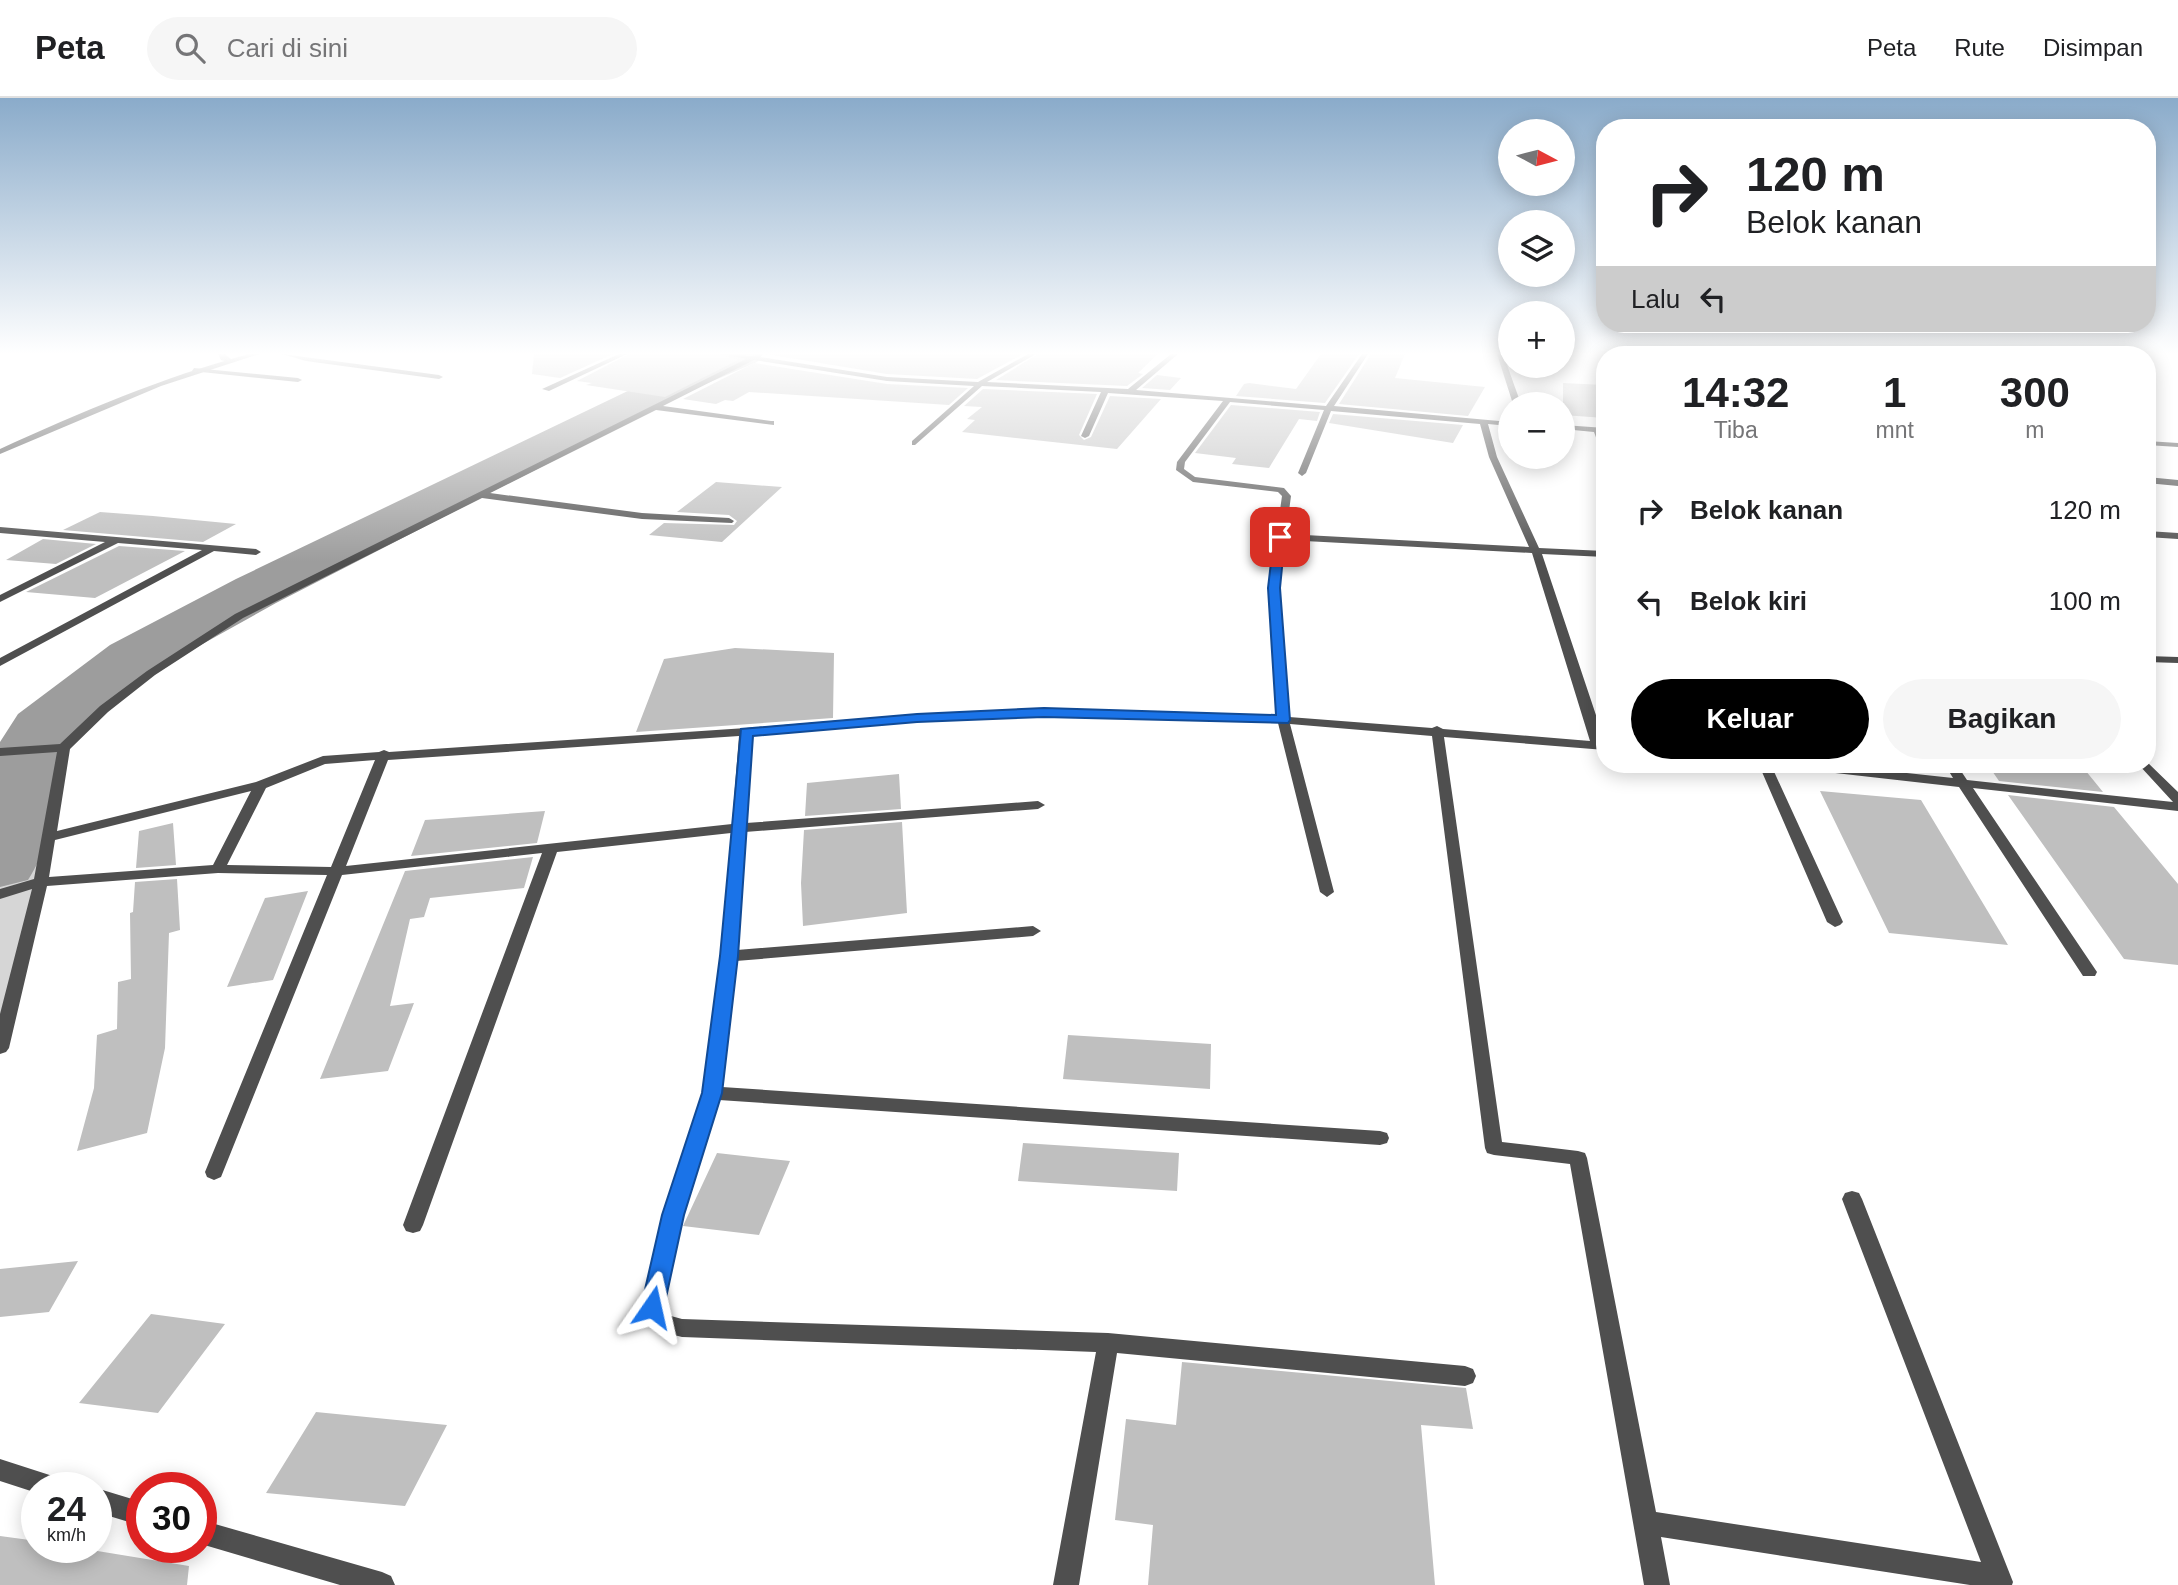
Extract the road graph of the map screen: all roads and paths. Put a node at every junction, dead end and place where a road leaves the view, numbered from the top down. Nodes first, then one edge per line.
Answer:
1 (68, 423) edge
2 (622, 423) edge
3 (937, 423) edge
4 (1091, 423) edge
5 (1210, 423) edge
6 (1322, 423) edge
7 (1484, 423) edge
8 (1575, 428) edge
9 (1596, 430) edge
10 (1085, 436) dead end
11 (915, 443) dead end
12 (2156, 444) edge
13 (2178, 445) edge
14 (0, 452) edge
15 (1302, 473) dead end
16 (2156, 481) edge
17 (2178, 483) edge
18 (482, 495) junction
19 (729, 521) dead end
20 (0, 530) edge
21 (16, 531) junction
22 (2156, 535) edge
23 (2178, 536) edge
24 (1280, 537) junction
25 (0, 539) edge
26 (117, 540) junction
27 (212, 548) junction
28 (1536, 551) junction
29 (256, 552) dead end
30 (1596, 554) edge
31 (0, 599) edge
32 (2156, 659) edge
33 (2178, 660) edge
34 (0, 663) edge
35 (1283, 720) junction
36 (1596, 728) edge
37 (1437, 730) junction
38 (746, 732) junction
39 (1596, 745) edge
40 (64, 748) junction
41 (0, 751) edge
42 (384, 754) junction
43 (1769, 773) edge
44 (1881, 773) edge
45 (1956, 773) edge
46 (2153, 773) edge
47 (1962, 781) junction
48 (261, 785) junction
49 (2178, 800) edge
50 (1038, 805) dead end
51 (2178, 807) edge
52 (738, 828) junction
53 (51, 837) junction
54 (551, 848) junction
55 (218, 869) junction
56 (338, 870) junction
57 (41, 882) junction
58 (1327, 892) dead end
59 (4, 894) edge
60 (1835, 922) dead end
61 (1033, 931) dead end
62 (729, 956) junction
63 (2089, 972) dead end
64 (0, 1048) edge
65 (712, 1093) junction
66 (1380, 1138) dead end
67 (214, 1171) dead end
68 (1852, 1199) dead end
69 (413, 1225) dead end
70 (1108, 1343) junction
71 (1465, 1376) dead end
72 (0, 1470) edge
73 (21, 1477) edge
74 (1646, 1523) junction
75 (217, 1537) edge
76 (2001, 1581) edge
77 (382, 1585) edge
78 (1066, 1585) edge
79 (1657, 1585) edge

1 - 14 street
2 - 18 street
3 - 11 street
4 - 10 street
5 - 24 street
6 - 15 street
7 - 28 street
8 - 9 street
12 - 13 street
16 - 17 street
18 - 19 street
18 - 40 street
20 - 21 street
21 - 25 street
21 - 26 street
22 - 23 street
24 - 28 street
24 - 35 street
26 - 27 street
26 - 31 street
27 - 29 street
27 - 34 street
28 - 30 street
28 - 36 street
32 - 33 street
35 - 37 street
35 - 38 street
35 - 58 street
37 - 39 street
37 - 74 street
38 - 42 street
38 - 52 street
40 - 41 street
40 - 53 street
42 - 48 street
42 - 56 street
43 - 60 street
44 - 47 street
45 - 47 street
46 - 49 street
47 - 51 street
47 - 63 street
48 - 53 street
48 - 55 street
50 - 52 street
52 - 54 street
52 - 62 street
53 - 57 street
54 - 56 street
54 - 69 street
55 - 56 street
55 - 57 street
56 - 67 street
57 - 59 street
57 - 64 street
61 - 62 street
62 - 65 street
65 - 66 street
65 - 70 street
68 - 76 street
70 - 71 street
70 - 78 street
72 - 73 street
74 - 76 street
74 - 79 street
75 - 77 street

